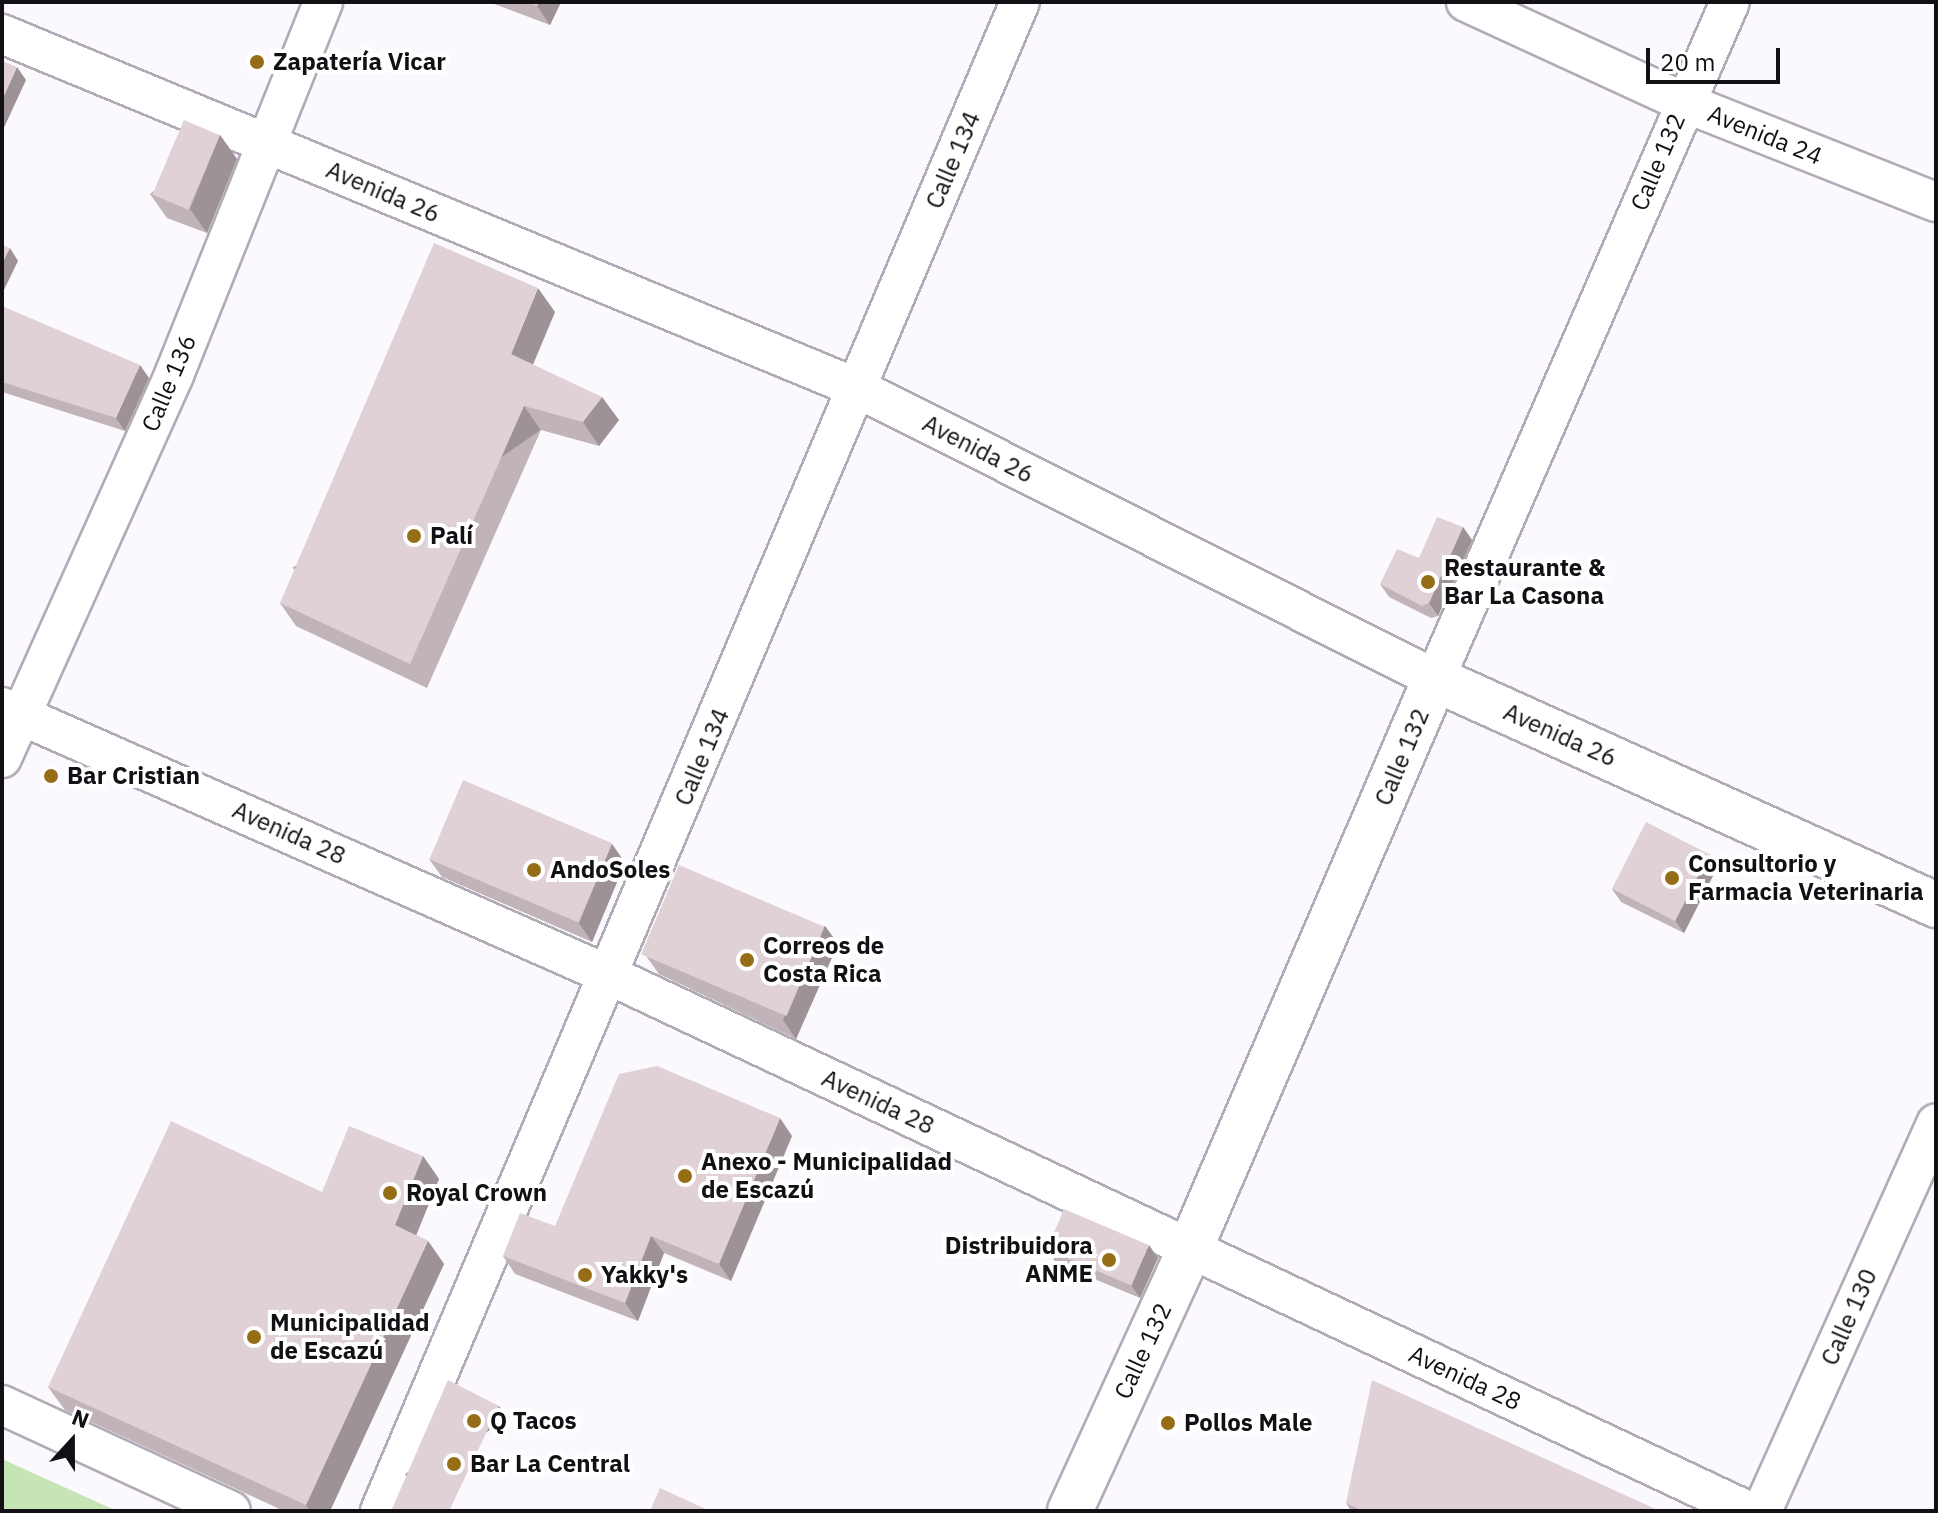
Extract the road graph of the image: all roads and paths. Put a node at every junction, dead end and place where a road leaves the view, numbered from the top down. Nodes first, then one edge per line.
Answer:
1 (323, 2) edge
2 (1020, 2) edge
3 (1466, 2) edge
4 (1730, 2) edge
5 (2, 34) edge
6 (1683, 102) junction
7 (264, 143) junction
8 (1936, 202) edge
9 (857, 388) junction
10 (1435, 679) junction
11 (12, 711) edge
12 (2, 758) edge
13 (1936, 905) edge
14 (611, 976) junction
15 (1936, 1123) edge
16 (1190, 1249) junction
17 (2, 1405) edge
18 (231, 1511) edge
19 (380, 1511) edge
20 (1070, 1511) edge
21 (1748, 1511) edge
22 (1762, 1511) edge

1 - 7 street, Calle 136
2 - 9 street, Calle 134
3 - 6 street, Avenida 24
4 - 6 street, Calle 132
5 - 7 street, Avenida 26
6 - 8 street, Avenida 24
6 - 10 street, Calle 132
7 - 9 street, Avenida 26
7 - 11 street, Calle 136
9 - 10 street, Avenida 26
9 - 14 street, Calle 134
10 - 13 main road, Avenida 26
10 - 16 main road, Calle 132
11 - 12 street, Calle 136
11 - 14 street, Avenida 28
14 - 16 street, Avenida 28
14 - 19 street, Calle 134
15 - 22 street, Calle 130
16 - 20 main road, Calle 132
16 - 21 street, Avenida 28
17 - 18 street

